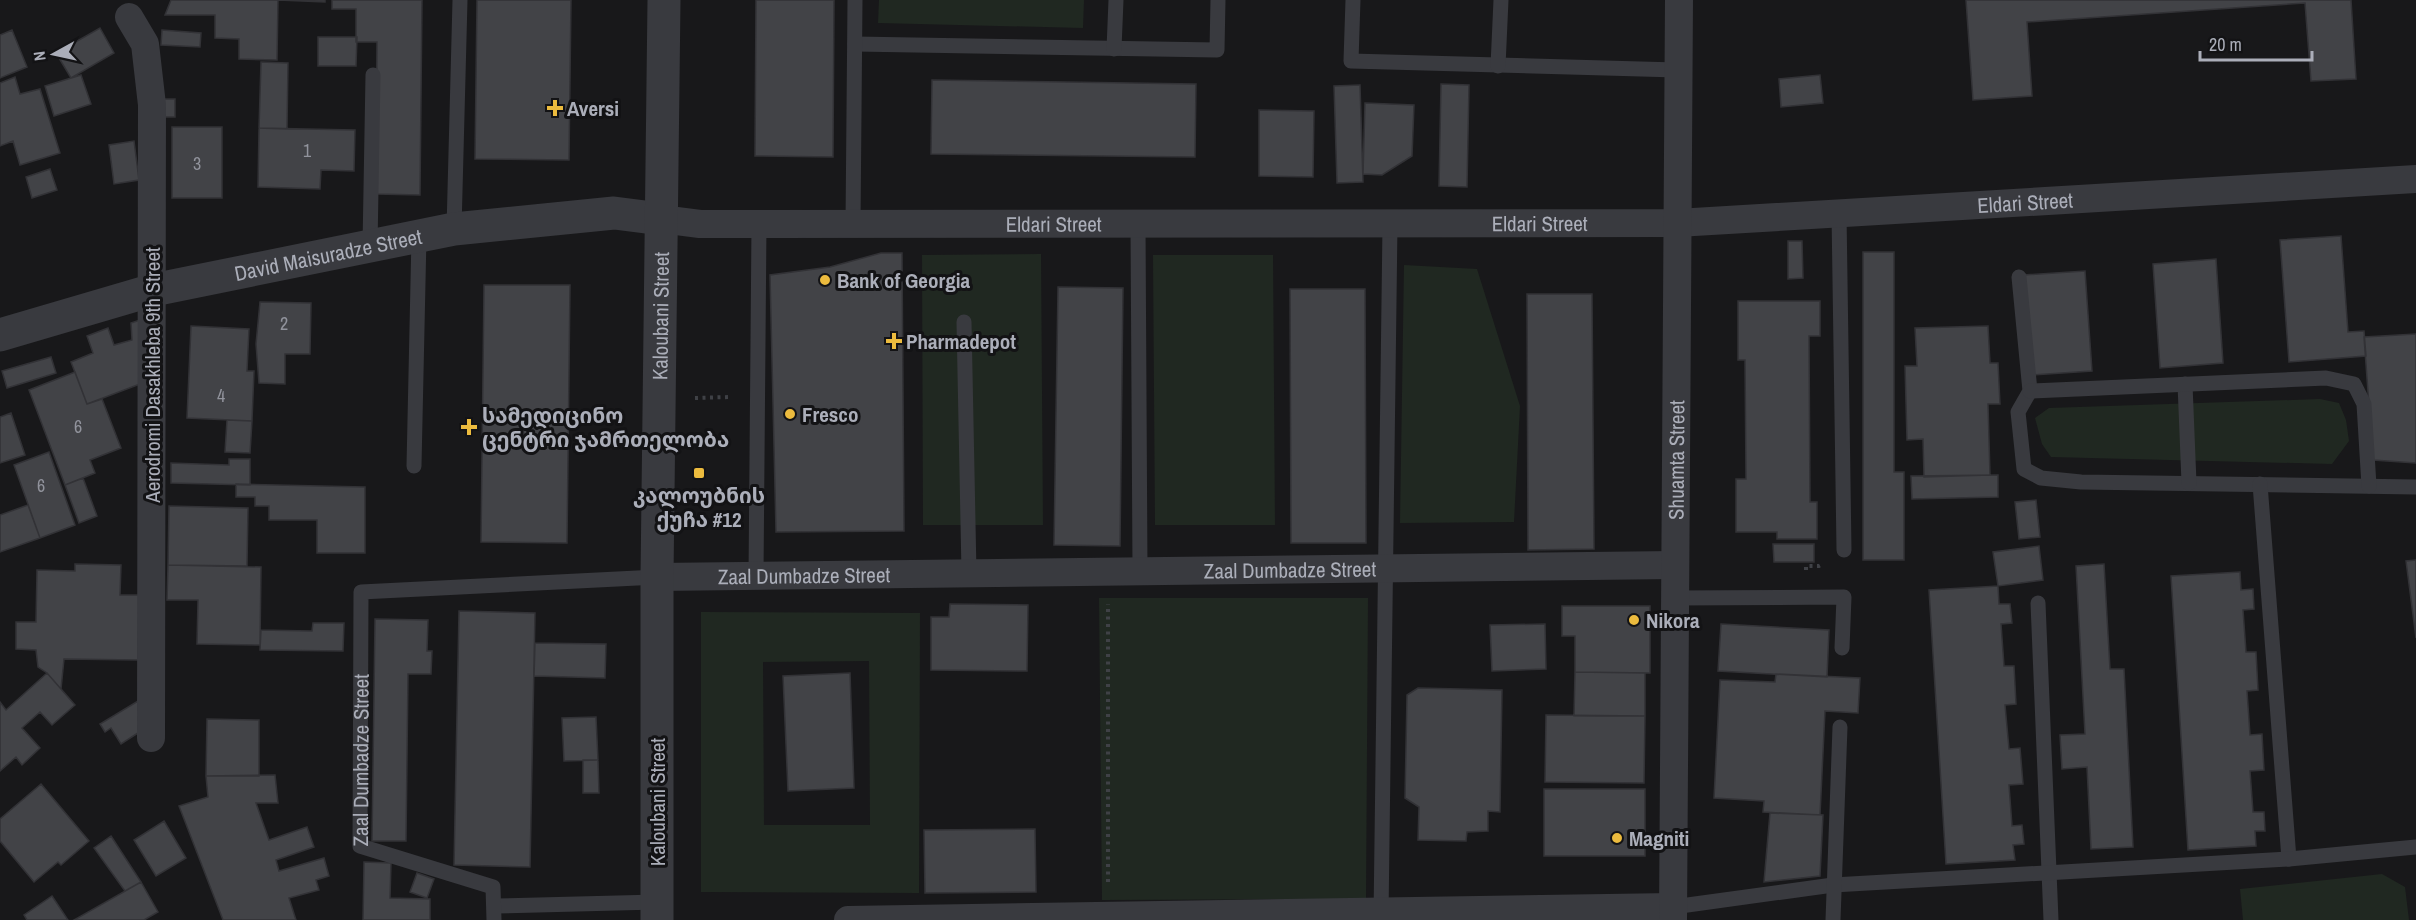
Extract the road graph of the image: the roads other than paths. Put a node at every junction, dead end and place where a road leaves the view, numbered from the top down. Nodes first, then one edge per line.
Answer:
1 (460, 0) edge
2 (664, 0) edge
3 (855, 0) edge
4 (1116, 0) edge
5 (1218, 0) edge
6 (1353, 0) edge
7 (1501, 0) edge
8 (1679, 0) edge
9 (129, 17) dead end
10 (855, 45) junction
11 (1114, 49) junction
12 (1498, 66) junction
13 (1677, 70) junction
14 (373, 75) dead end
15 (2416, 179) edge
16 (1839, 213) junction
17 (661, 219) junction
18 (1677, 223) junction
19 (759, 224) junction
20 (853, 224) junction
21 (1138, 224) junction
22 (1390, 224) junction
23 (454, 229) junction
24 (419, 236) junction
25 (370, 246) junction
26 (2019, 277) dead end
27 (153, 290) junction
28 (964, 322) dead end
29 (0, 335) edge
30 (2185, 384) junction
31 (2030, 391) junction
32 (414, 466) dead end
33 (2189, 483) junction
34 (2260, 484) junction
35 (2369, 486) junction
36 (2416, 487) edge
37 (1844, 550) dead end
38 (1675, 565) junction
39 (1386, 568) junction
40 (1140, 571) junction
41 (969, 573) junction
42 (756, 576) junction
43 (657, 577) junction
44 (1675, 598) junction
45 (2038, 603) dead end
46 (1842, 648) dead end
47 (1840, 727) dead end
48 (151, 738) dead end
49 (2416, 847) edge
50 (2289, 859) junction
51 (2049, 873) junction
52 (1833, 885) junction
53 (657, 911) edge
54 (494, 913) edge
55 (1673, 913) edge
56 (1381, 916) edge
57 (1160, 917) edge
58 (848, 920) edge
59 (1833, 920) edge
60 (2051, 920) edge

1 - 23 lane
2 - 17 street, Kaloubani Street
3 - 10 lane
4 - 11 lane
5 - 11 lane
6 - 12 lane
7 - 12 lane
8 - 13 street, Shuamta Street
9 - 27 street, Aerodromi Dasakhleba 9th Street
10 - 11 lane
10 - 20 lane
12 - 13 lane
13 - 18 street, Shuamta Street
14 - 25 lane
15 - 16 street, Eldari Street
16 - 18 street, Eldari Street
16 - 37 lane
17 - 19 street, Eldari Street
17 - 23 street, David Maisuradze Street
17 - 43 street, Kaloubani Street
18 - 22 street, Eldari Street
18 - 38 street, Shuamta Street
19 - 20 street, Eldari Street
19 - 42 lane
20 - 21 street, Eldari Street
21 - 22 street, Eldari Street
21 - 40 lane
22 - 39 lane
23 - 24 street, David Maisuradze Street
24 - 25 street, David Maisuradze Street
24 - 32 lane
25 - 27 street, David Maisuradze Street
26 - 31 lane
27 - 29 street, David Maisuradze Street
27 - 48 street, Aerodromi Dasakhleba 9th Street
28 - 41 lane
30 - 31 lane
30 - 33 lane
30 - 35 lane
31 - 33 lane
33 - 34 lane
34 - 35 lane
34 - 50 lane
35 - 36 lane
38 - 39 street, Zaal Dumbadze Street
38 - 44 street, Shuamta Street
39 - 40 street, Zaal Dumbadze Street
39 - 56 lane
40 - 41 street, Zaal Dumbadze Street
41 - 42 street, Zaal Dumbadze Street
42 - 43 street, Zaal Dumbadze Street
43 - 53 street, Kaloubani Street
43 - 54 lane, Zaal Dumbadze Street
44 - 46 lane
44 - 55 street, Shuamta Street
45 - 51 lane
47 - 52 lane
49 - 50 lane
50 - 51 lane
51 - 52 lane
51 - 60 lane
52 - 55 lane
52 - 59 lane
53 - 54 lane
55 - 56 street
56 - 57 street
57 - 58 street

